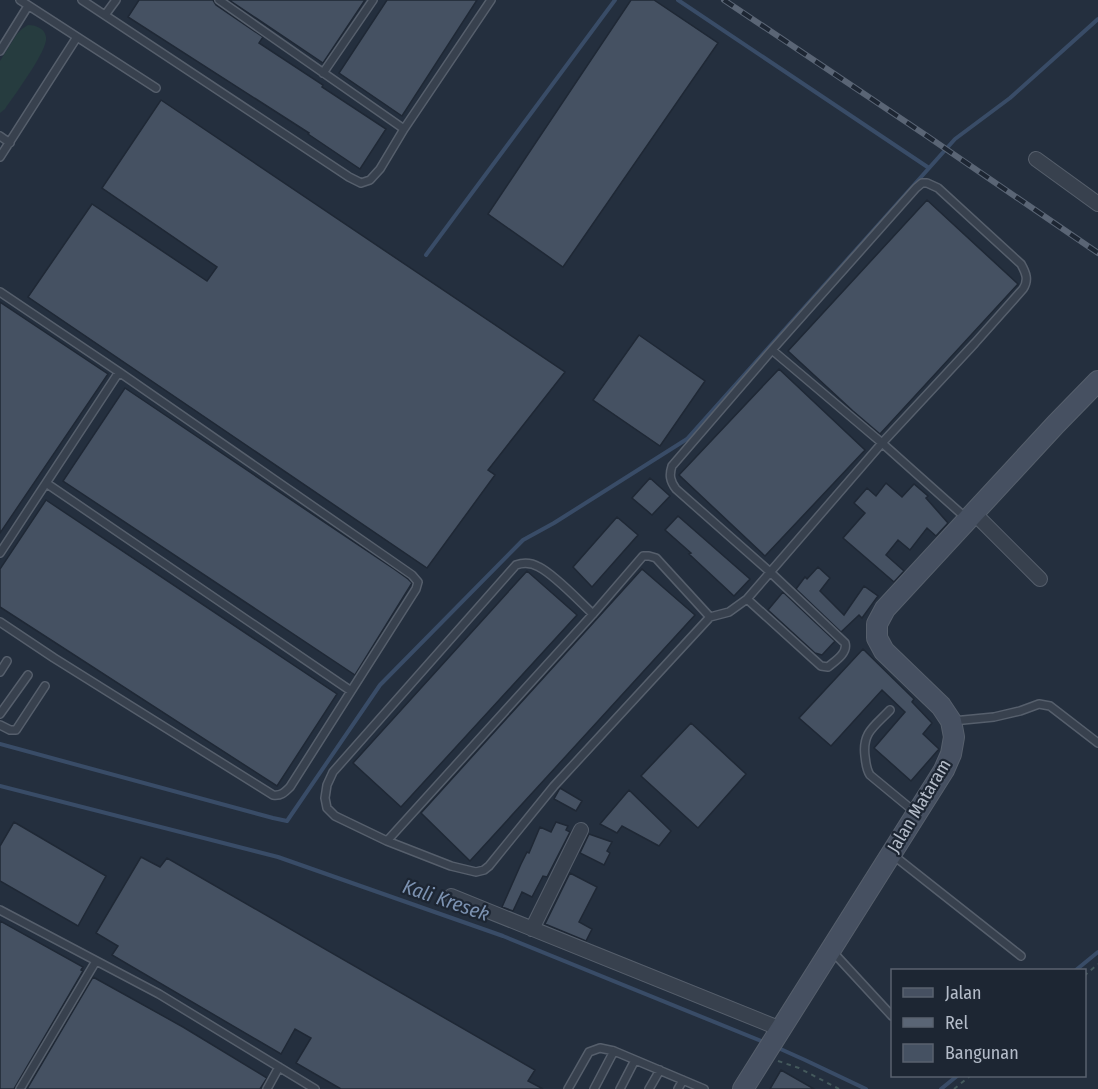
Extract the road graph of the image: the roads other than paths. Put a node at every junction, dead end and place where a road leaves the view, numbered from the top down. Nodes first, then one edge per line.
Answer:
1 (20, 0) edge
2 (82, 0) edge
3 (116, 0) edge
4 (219, 0) edge
5 (373, 0) edge
6 (491, 0) edge
7 (28, 6) junction
8 (105, 15) junction
9 (77, 37) junction
10 (0, 51) edge
11 (323, 73) junction
12 (156, 88) dead end
13 (404, 129) junction
14 (0, 136) edge
15 (10, 143) junction
16 (0, 157) edge
17 (1036, 159) dead end
18 (1098, 204) edge
19 (0, 292) edge
20 (772, 350) junction
21 (119, 372) junction
22 (1098, 381) edge
23 (882, 443) junction
24 (46, 483) junction
25 (971, 517) junction
26 (0, 553) edge
27 (770, 572) junction
28 (1041, 579) dead end
29 (747, 599) junction
30 (593, 614) junction
31 (710, 617) junction
32 (0, 622) edge
33 (7, 662) dead end
34 (0, 672) edge
35 (28, 675) dead end
36 (45, 686) dead end
37 (351, 691) junction
38 (890, 710) dead end
39 (0, 714) edge
40 (951, 721) junction
41 (0, 725) edge
42 (1098, 743) edge
43 (916, 814) junction
44 (581, 830) dead end
45 (387, 841) junction
46 (891, 854) junction
47 (451, 896) dead end
48 (0, 910) edge
49 (532, 929) junction
50 (830, 950) junction
51 (1021, 956) dead end
52 (96, 961) junction
53 (891, 1015) edge
54 (780, 1031) junction
55 (614, 1051) junction
56 (635, 1060) junction
57 (279, 1067) junction
58 (660, 1070) junction
59 (683, 1080) junction
60 (20, 1089) edge
61 (267, 1089) edge
62 (315, 1089) edge
63 (568, 1089) edge
64 (594, 1089) edge
65 (620, 1089) edge
66 (649, 1089) edge
67 (678, 1089) edge
68 (704, 1089) edge
69 (743, 1089) edge

1 - 7 lane
2 - 8 lane
3 - 8 lane
4 - 11 lane
5 - 11 lane
6 - 13 lane
7 - 9 lane
7 - 10 lane
8 - 13 lane
9 - 12 lane
9 - 15 lane
11 - 13 lane
14 - 15 lane
15 - 16 lane
17 - 18 street
19 - 21 lane
20 - 23 lane
20 - 23 lane
20 - 27 lane
21 - 24 lane
21 - 37 lane
22 - 25 main road
23 - 25 lane
23 - 27 lane
24 - 26 lane
24 - 37 lane
25 - 28 street
25 - 40 main road
27 - 29 lane
27 - 29 lane
29 - 31 lane
30 - 31 lane
30 - 45 lane
30 - 45 lane
31 - 45 lane
32 - 37 lane
33 - 34 lane
35 - 39 lane
36 - 41 lane
38 - 43 lane
40 - 42 lane
40 - 43 main road, Jalan Mataram
43 - 46 main road, Jalan Mataram
44 - 49 street
46 - 50 main road, Jalan Mataram
46 - 51 lane
47 - 49 street
48 - 52 lane
49 - 54 street
50 - 53 lane
50 - 54 main road, Jalan Mataram
52 - 57 lane
52 - 60 lane
54 - 69 main road, Jalan Mataram
55 - 56 lane
55 - 63 lane
55 - 64 lane
56 - 58 lane
56 - 65 lane
57 - 61 lane
57 - 62 lane
58 - 59 lane
58 - 66 lane
59 - 67 lane
59 - 68 lane

